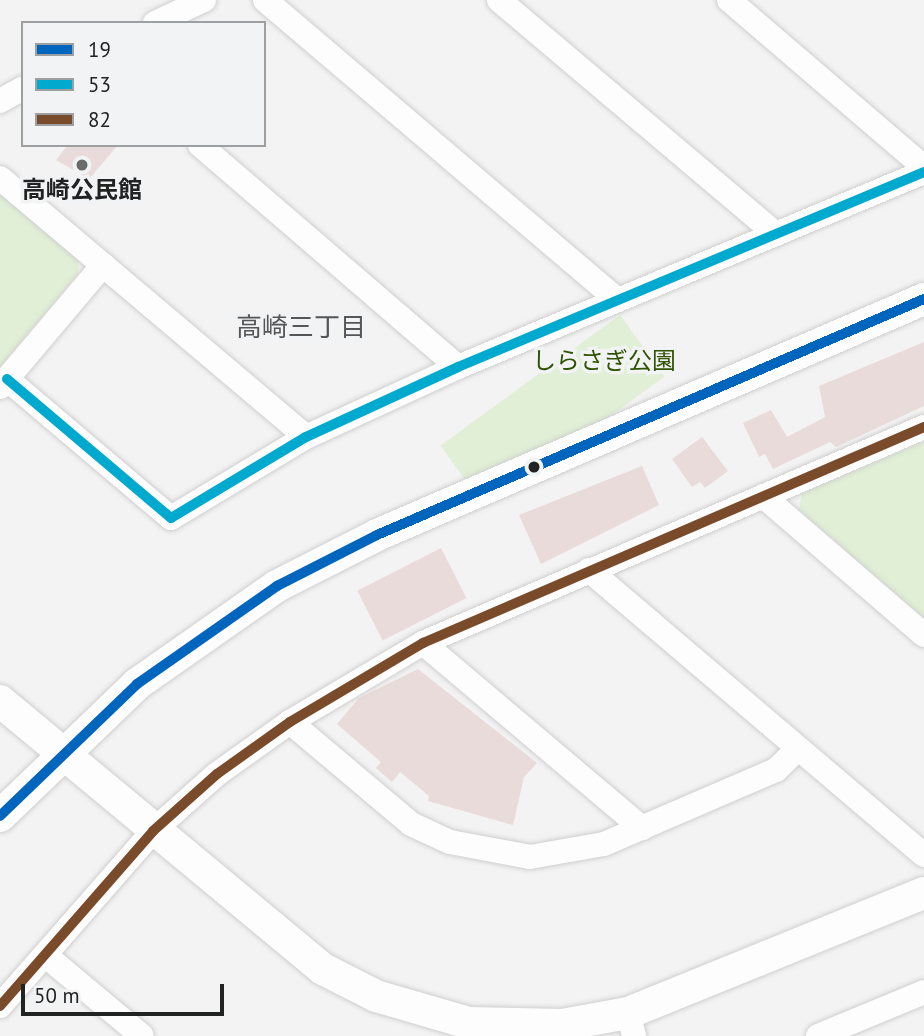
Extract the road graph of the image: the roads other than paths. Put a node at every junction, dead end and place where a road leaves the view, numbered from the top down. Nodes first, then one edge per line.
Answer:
1 (204, 0) edge
2 (265, 0) edge
3 (499, 0) edge
4 (729, 0) edge
5 (159, 21) edge
6 (21, 89) edge
7 (0, 101) edge
8 (202, 147) edge
9 (924, 169) edge
10 (0, 178) edge
11 (776, 234) junction
12 (103, 265) junction
13 (924, 299) edge
14 (617, 300) junction
15 (458, 367) junction
16 (3, 383) edge
17 (924, 427) edge
18 (306, 437) junction
19 (763, 496) junction
20 (589, 570) junction
21 (924, 635) edge
22 (423, 643) junction
23 (0, 701) edge
24 (290, 722) junction
25 (798, 749) junction
26 (61, 752) junction
27 (0, 816) edge
28 (642, 828) junction
29 (153, 831) junction
30 (924, 856) edge
31 (924, 893) edge
32 (45, 955) junction
33 (924, 992) edge
34 (0, 1006) edge
35 (631, 1025) edge
36 (469, 1029) edge
37 (142, 1036) edge
38 (818, 1036) edge

1 - 5 street
2 - 14 street
3 - 11 street
4 - 9 street
6 - 7 street
8 - 15 street
9 - 11 street
10 - 12 street
11 - 14 street
12 - 16 street
12 - 18 street
13 - 26 street
14 - 15 street
15 - 18 street
16 - 18 street
17 - 19 street
19 - 20 street
19 - 21 street
20 - 22 street
20 - 25 street
22 - 24 street
22 - 28 street
23 - 26 street
24 - 28 street
24 - 29 street
25 - 28 street
25 - 30 street
26 - 27 street
26 - 29 street
29 - 32 street
29 - 36 street
31 - 35 street
32 - 34 street
32 - 37 street
33 - 38 street
35 - 36 street

